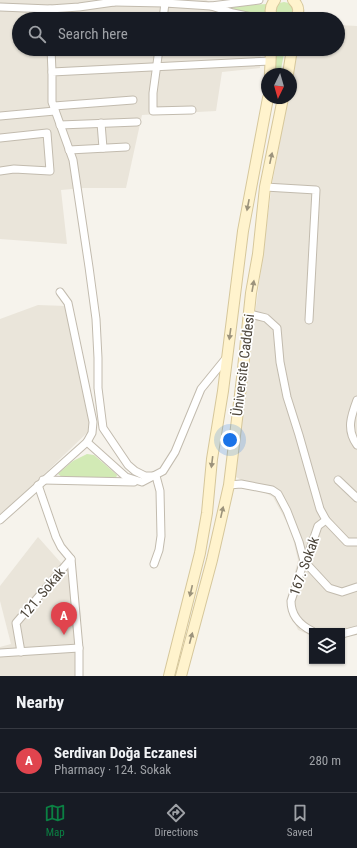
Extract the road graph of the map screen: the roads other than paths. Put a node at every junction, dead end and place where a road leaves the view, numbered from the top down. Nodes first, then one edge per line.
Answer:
1 (259, 0) edge
2 (275, 0) edge
3 (293, 0) edge
4 (300, 0) edge
5 (114, 1) edge
6 (165, 3) junction
7 (211, 6) junction
8 (0, 7) edge
9 (50, 9) joint
10 (164, 12) edge
11 (230, 12) edge
12 (270, 12) edge
13 (298, 12) edge
14 (298, 12) edge
15 (51, 56) edge
16 (158, 56) edge
17 (271, 56) edge
18 (291, 56) edge
19 (271, 61) junction
20 (156, 66) junction
21 (270, 68) edge
22 (289, 68) edge
23 (52, 72) junction
24 (134, 100) dead end
25 (267, 104) edge
26 (282, 104) edge
27 (54, 108) junction
28 (192, 110) dead end
29 (0, 116) edge
30 (137, 122) dead end
31 (101, 123) junction
32 (60, 125) junction
33 (0, 138) edge
34 (126, 147) dead end
35 (104, 148) junction
36 (70, 150) junction
37 (0, 171) edge
38 (265, 187) junction
39 (60, 292) dead end
40 (250, 314) junction
41 (309, 320) dead end
42 (227, 357) junction
43 (357, 400) edge
44 (87, 442) junction
45 (357, 445) edge
46 (156, 476) junction
47 (338, 480) dead end
48 (142, 482) junction
49 (41, 483) junction
50 (229, 485) junction
51 (357, 498) edge
52 (0, 520) edge
53 (326, 520) junction
54 (357, 542) edge
55 (71, 559) junction
56 (304, 561) junction
57 (154, 564) dead end
58 (357, 587) edge
59 (309, 629) edge
60 (357, 630) edge
61 (345, 633) edge
62 (79, 648) junction
63 (21, 652) junction
64 (0, 654) edge
65 (79, 676) edge
66 (169, 676) edge
67 (181, 676) edge

1 - 7 street
2 - 12 main road
3 - 13 main road
4 - 14 main road
5 - 6 street
5 - 9 street
6 - 7 street
6 - 10 street
7 - 11 street
8 - 9 street
15 - 23 street
16 - 20 street
17 - 19 main road
18 - 22 main road
19 - 20 street
19 - 21 main road
20 - 23 street
20 - 28 street
23 - 27 street
24 - 27 street
25 -> 42 main road, Üniversite Caddesi
38 -> 26 main road, Üniversite Caddesi
27 - 29 street
27 - 32 street
30 - 31 street
31 - 32 street
31 - 35 street
32 - 36 street
33 - 37 street
34 - 35 street
35 - 36 street
36 - 46 street
40 -> 38 main road, Üniversite Caddesi
38 - 41 street
39 - 44 street
40 - 50 main road, Üniversite Caddesi
40 - 53 street
42 - 46 street
42 -> 66 main road, Üniversite Caddesi
43 - 45 street
44 - 48 street
44 - 49 street
46 - 48 street
46 - 57 street
47 - 51 street
48 - 49 street
49 - 52 street
49 - 55 street
50 - 56 street
67 -> 50 main road, Üniversite Caddesi
53 - 54 street
53 - 56 street, 167. Sokak
55 - 62 street
55 - 63 street, 121. Sokak
56 - 58 street
56 - 59 street, 167. Sokak
60 - 61 street
62 - 63 street
62 - 65 street
63 - 64 street

